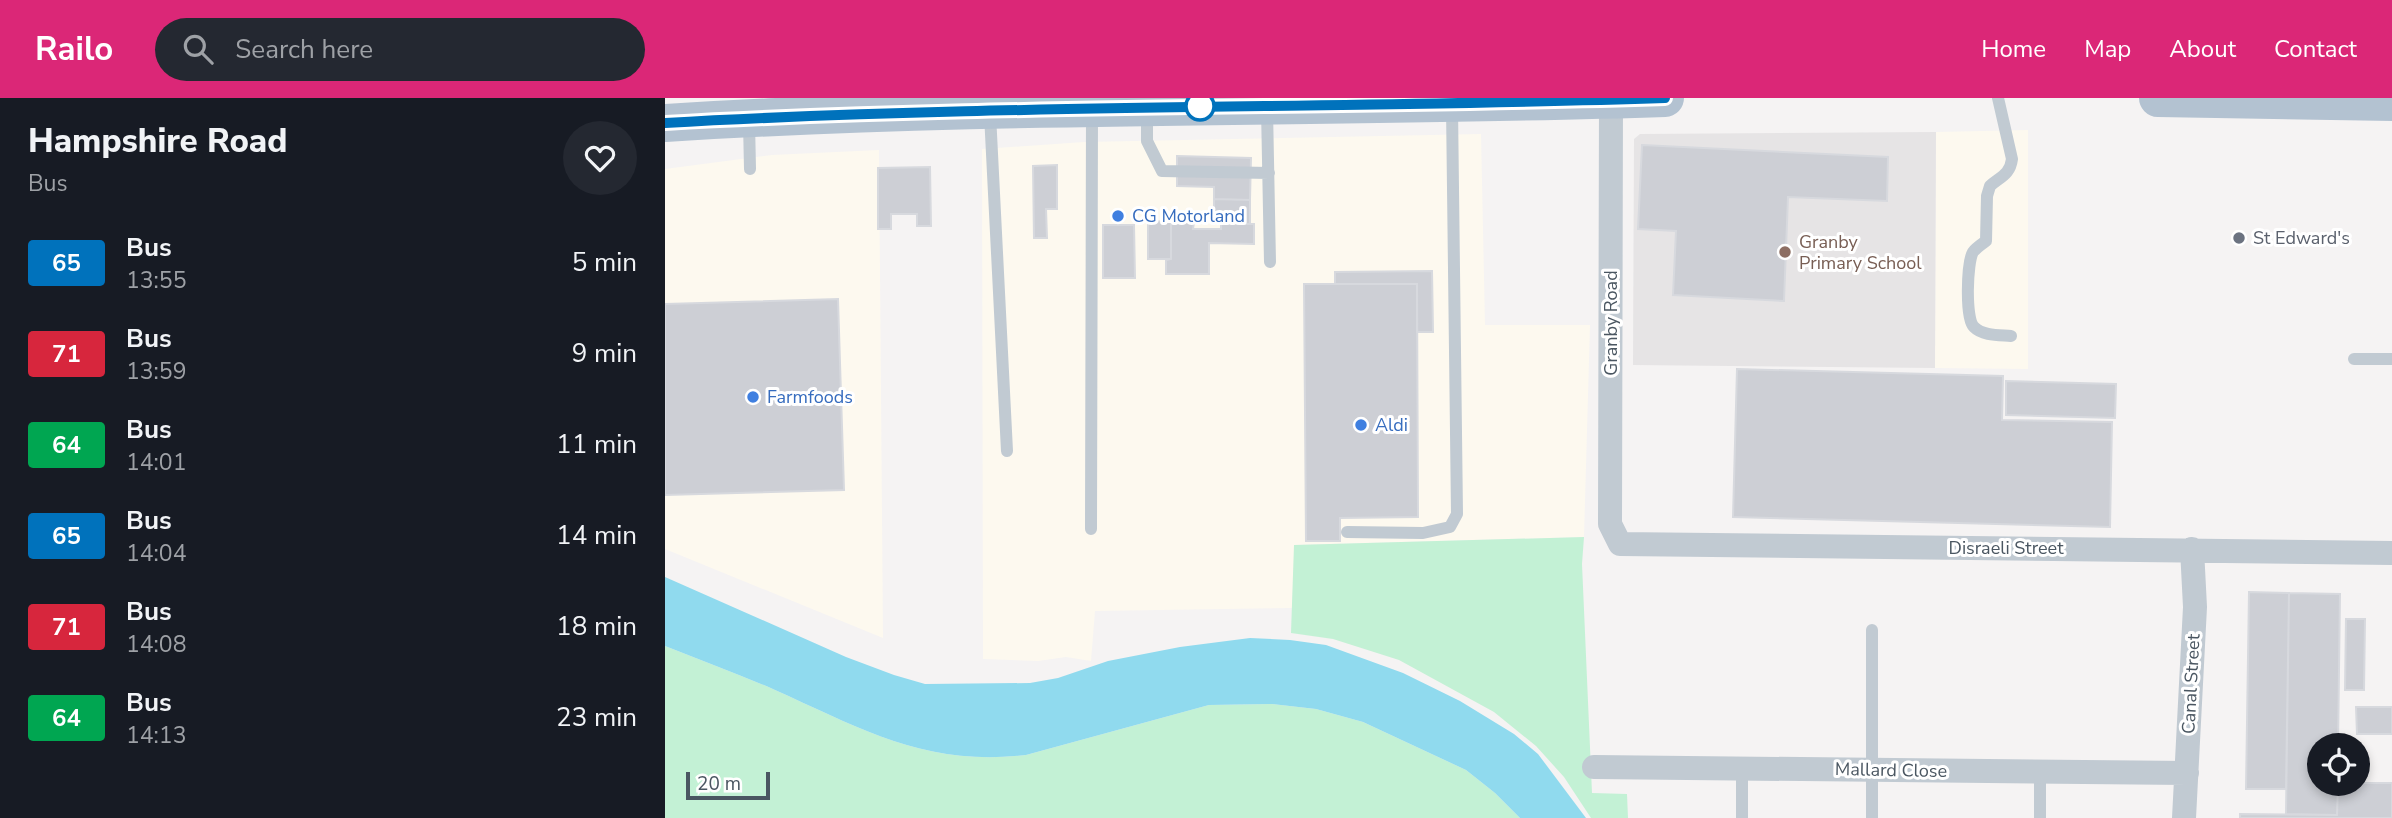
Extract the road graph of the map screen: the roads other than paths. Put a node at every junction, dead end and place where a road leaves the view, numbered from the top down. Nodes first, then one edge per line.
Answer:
1 (1665, 98) edge
2 (1998, 98) edge
3 (2158, 98) edge
4 (1367, 100) edge
5 (1611, 100) junction
6 (2392, 102) edge
7 (1452, 103) junction
8 (1104, 104) edge
9 (1267, 104) junction
10 (811, 106) edge
11 (1147, 107) junction
12 (989, 110) junction
13 (749, 118) junction
14 (665, 123) edge
15 (750, 169) dead end
16 (1269, 173) junction
17 (1270, 262) dead end
18 (2011, 336) dead end
19 (2354, 359) dead end
20 (2392, 359) edge
21 (1007, 451) dead end
22 (1091, 529) dead end
23 (1347, 532) dead end
24 (1620, 544) joint
25 (2192, 549) junction
26 (2392, 553) edge
27 (1872, 630) dead end
28 (1594, 767) dead end
29 (1742, 768) junction
30 (1872, 769) junction
31 (2040, 771) junction
32 (2187, 773) junction
33 (1742, 818) edge
34 (1872, 818) edge
35 (2040, 818) edge
36 (2184, 818) edge

1 - 5 main road
2 - 18 lane
3 - 6 main road
4 - 7 main road
4 - 9 main road
5 - 7 main road
5 - 24 street, Granby Road
7 - 23 lane
8 - 11 main road
8 - 12 main road
8 - 22 lane
9 - 11 main road
9 - 16 lane
10 - 12 main road
10 - 13 main road
11 - 16 lane
12 - 21 lane
13 - 14 main road
13 - 15 lane
16 - 17 lane
19 - 20 lane
24 - 25 street, Disraeli Street
25 - 26 street, Disraeli Street
25 - 32 street, Canal Street
27 - 30 lane
28 - 29 street, Mallard Close
29 - 30 street, Mallard Close
29 - 33 lane
30 - 31 street, Mallard Close
30 - 34 lane
31 - 32 street, Mallard Close
31 - 35 lane
32 - 36 street, Canal Street

